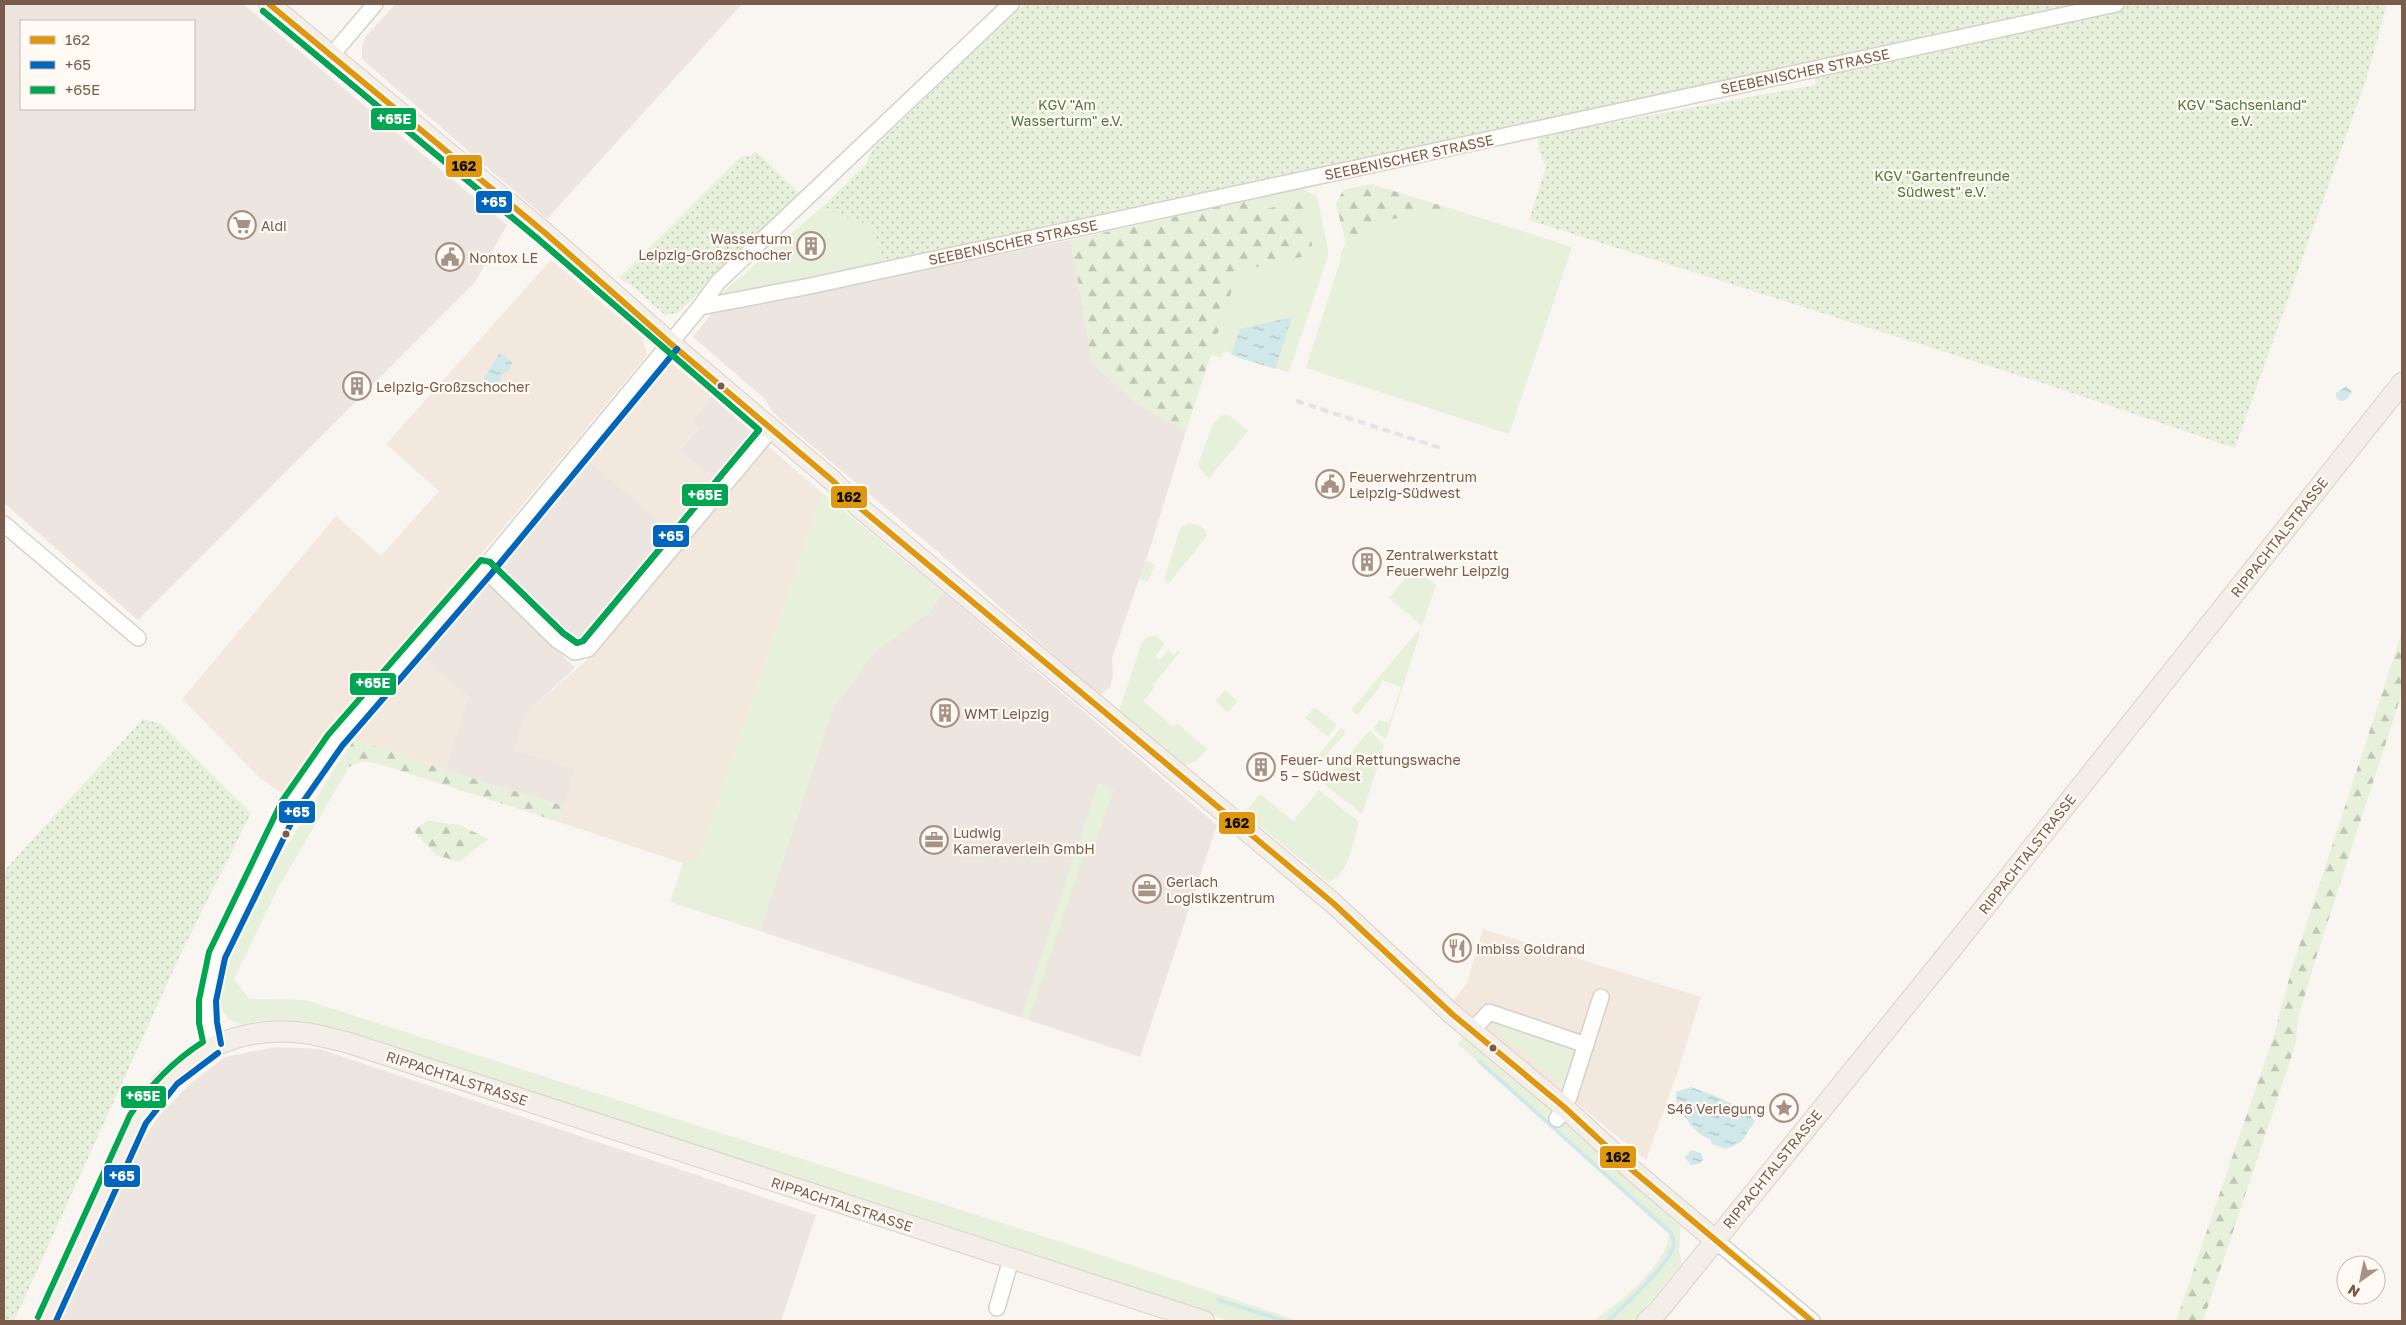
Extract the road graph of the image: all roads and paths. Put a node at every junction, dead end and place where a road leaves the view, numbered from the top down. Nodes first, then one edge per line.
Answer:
1 (269, 4) edge
2 (375, 4) edge
3 (1011, 4) edge
4 (2116, 4) edge
5 (331, 56) junction
6 (700, 307) junction
7 (670, 343) junction
8 (2402, 383) edge
9 (771, 429) junction
10 (4, 524) edge
11 (484, 568) junction
12 (138, 638) dead end
13 (1601, 997) dead end
14 (1473, 1030) junction
15 (1586, 1045) junction
16 (213, 1046) junction
17 (1561, 1113) junction
18 (1715, 1240) junction
19 (1011, 1259) junction
20 (997, 1308) dead end
21 (46, 1321) edge
22 (1204, 1321) edge
23 (1647, 1321) edge
24 (1812, 1321) edge

1 - 5 main road
2 - 5 street
3 - 6 street
4 - 6 street, SEEBENISCHER STRASSE
5 - 7 main road
6 - 7 street
7 - 9 main road
7 - 11 street
8 - 18 main road, RIPPACHTALSTRASSE
9 - 11 street
9 - 14 main road
10 - 12 street
11 - 16 street
13 - 15 street
14 - 15 street
14 - 17 main road
15 - 17 street
16 - 19 main road, RIPPACHTALSTRASSE
16 - 21 main road, RIPPACHTALSTRASSE
17 - 18 main road
18 - 23 main road, RIPPACHTALSTRASSE
18 - 24 street
19 - 20 street
19 - 22 main road, RIPPACHTALSTRASSE

